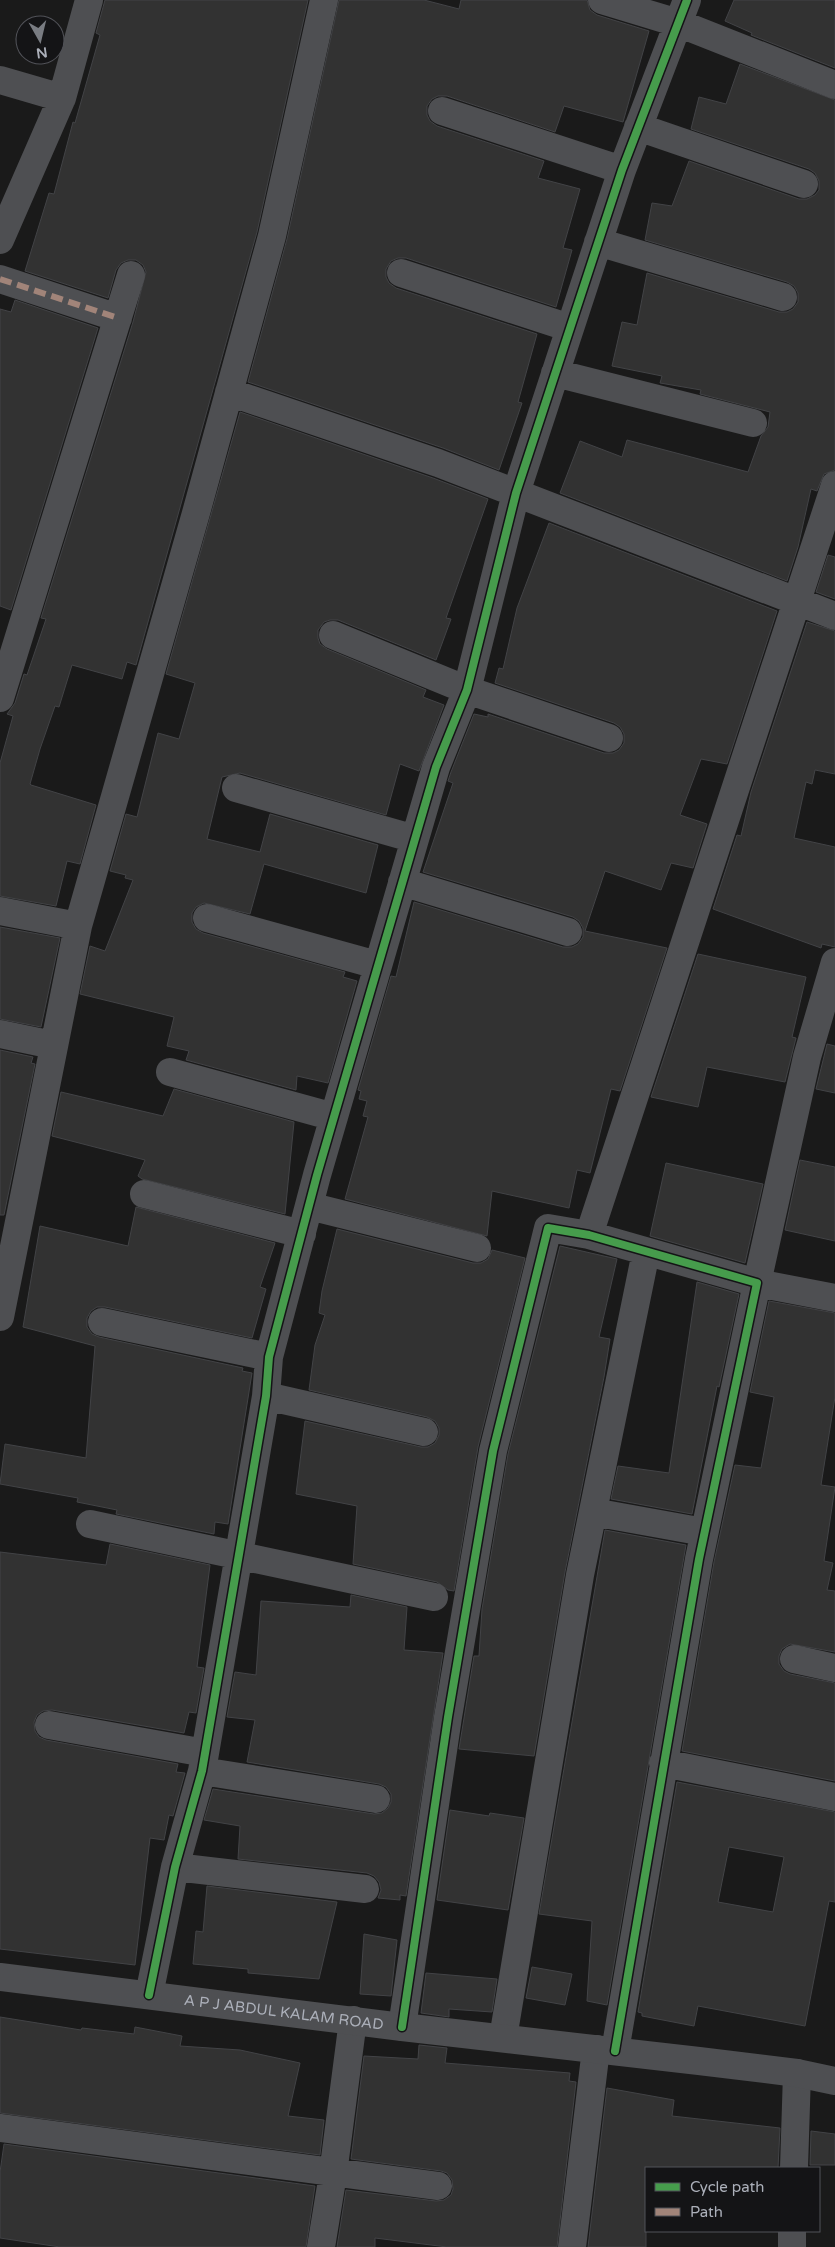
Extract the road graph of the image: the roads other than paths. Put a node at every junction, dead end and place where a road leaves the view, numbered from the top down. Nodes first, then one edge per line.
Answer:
1 (89, 0) edge
2 (324, 0) edge
3 (602, 0) edge
4 (683, 11) edge
5 (0, 80) edge
6 (835, 85) edge
7 (62, 98) junction
8 (442, 110) dead end
9 (638, 127) junction
10 (622, 170) junction
11 (804, 184) dead end
12 (0, 240) edge
13 (598, 242) junction
14 (401, 273) dead end
15 (131, 275) dead end
16 (0, 279) edge
17 (783, 297) dead end
18 (118, 318) junction
19 (570, 328) junction
20 (555, 373) junction
21 (230, 392) junction
22 (753, 423) dead end
23 (835, 484) edge
24 (516, 493) junction
25 (797, 601) junction
26 (835, 616) edge
27 (332, 635) dead end
28 (467, 690) junction
29 (0, 698) edge
30 (610, 738) dead end
31 (236, 788) dead end
32 (415, 839) junction
33 (402, 882) junction
34 (0, 911) edge
35 (207, 918) dead end
36 (78, 926) junction
37 (568, 932) dead end
38 (835, 962) edge
39 (376, 965) junction
40 (0, 1034) edge
41 (53, 1045) junction
42 (170, 1072) dead end
43 (334, 1117) junction
44 (144, 1194) dead end
45 (309, 1206) junction
46 (302, 1234) junction
47 (589, 1235) junction
48 (477, 1248) dead end
49 (646, 1252) junction
50 (757, 1282) junction
51 (835, 1298) edge
52 (0, 1317) edge
53 (102, 1322) dead end
54 (270, 1357) junction
55 (266, 1396) junction
56 (424, 1432) dead end
57 (593, 1512) junction
58 (90, 1524) dead end
59 (704, 1532) junction
60 (240, 1555) junction
61 (434, 1597) dead end
62 (794, 1659) dead end
63 (835, 1668) edge
64 (48, 1725) dead end
65 (204, 1762) junction
66 (663, 1763) junction
67 (835, 1797) edge
68 (376, 1799) dead end
69 (175, 1867) junction
70 (365, 1889) dead end
71 (0, 1977) edge
72 (149, 1995) junction
73 (352, 2020) junction
74 (402, 2027) junction
75 (503, 2038) junction
76 (605, 2050) junction
77 (797, 2074) junction
78 (835, 2081) edge
79 (0, 2128) edge
80 (794, 2167) edge
81 (333, 2174) junction
82 (438, 2186) dead end
83 (792, 2232) edge
84 (321, 2247) edge
85 (572, 2247) edge
86 (792, 2247) edge

1 - 7 street
2 - 21 street
3 - 4 street
4 - 6 street
4 - 9 street
5 - 7 street
7 - 12 street
8 - 10 street
9 - 10 street
9 - 11 street
10 - 13 street
13 - 17 street
13 - 19 street
14 - 19 street
15 - 18 street
16 - 18 street
18 - 29 street
19 - 20 street
20 - 22 street
20 - 24 street
21 - 24 street
21 - 36 street
23 - 25 street
24 - 25 street
24 - 28 street
25 - 26 street
25 - 47 street
27 - 28 street
28 - 30 street
28 - 32 street
31 - 32 street
32 - 33 street
33 - 37 street
33 - 39 street
34 - 36 street
35 - 39 street
36 - 41 street
38 - 50 street
39 - 43 street
40 - 41 street
41 - 52 street
42 - 43 street
43 - 45 street
44 - 46 street
45 - 46 street
45 - 48 street
46 - 54 street
47 - 49 street
47 - 74 street
49 - 50 street
49 - 57 street
50 - 51 street
50 - 59 street
53 - 54 street
54 - 55 street
55 - 56 street
55 - 60 street
57 - 59 street
57 - 75 street
58 - 60 street
59 - 66 street
60 - 61 street
60 - 65 street
62 - 63 street
64 - 65 street
65 - 68 street
65 - 69 street
66 - 67 street
66 - 76 street
69 - 70 street
69 - 72 street
71 - 72 street, A P J ABDUL KALAM ROAD
72 - 73 street, A P J ABDUL KALAM ROAD
73 - 74 street, A P J ABDUL KALAM ROAD
73 - 81 street
74 - 75 street, A P J ABDUL KALAM ROAD
75 - 76 street, A P J ABDUL KALAM ROAD
76 - 77 street, A P J ABDUL KALAM ROAD
76 - 85 street
77 - 78 street, A P J ABDUL KALAM ROAD
77 - 80 street
79 - 81 street
81 - 82 street
81 - 84 street
83 - 86 street

